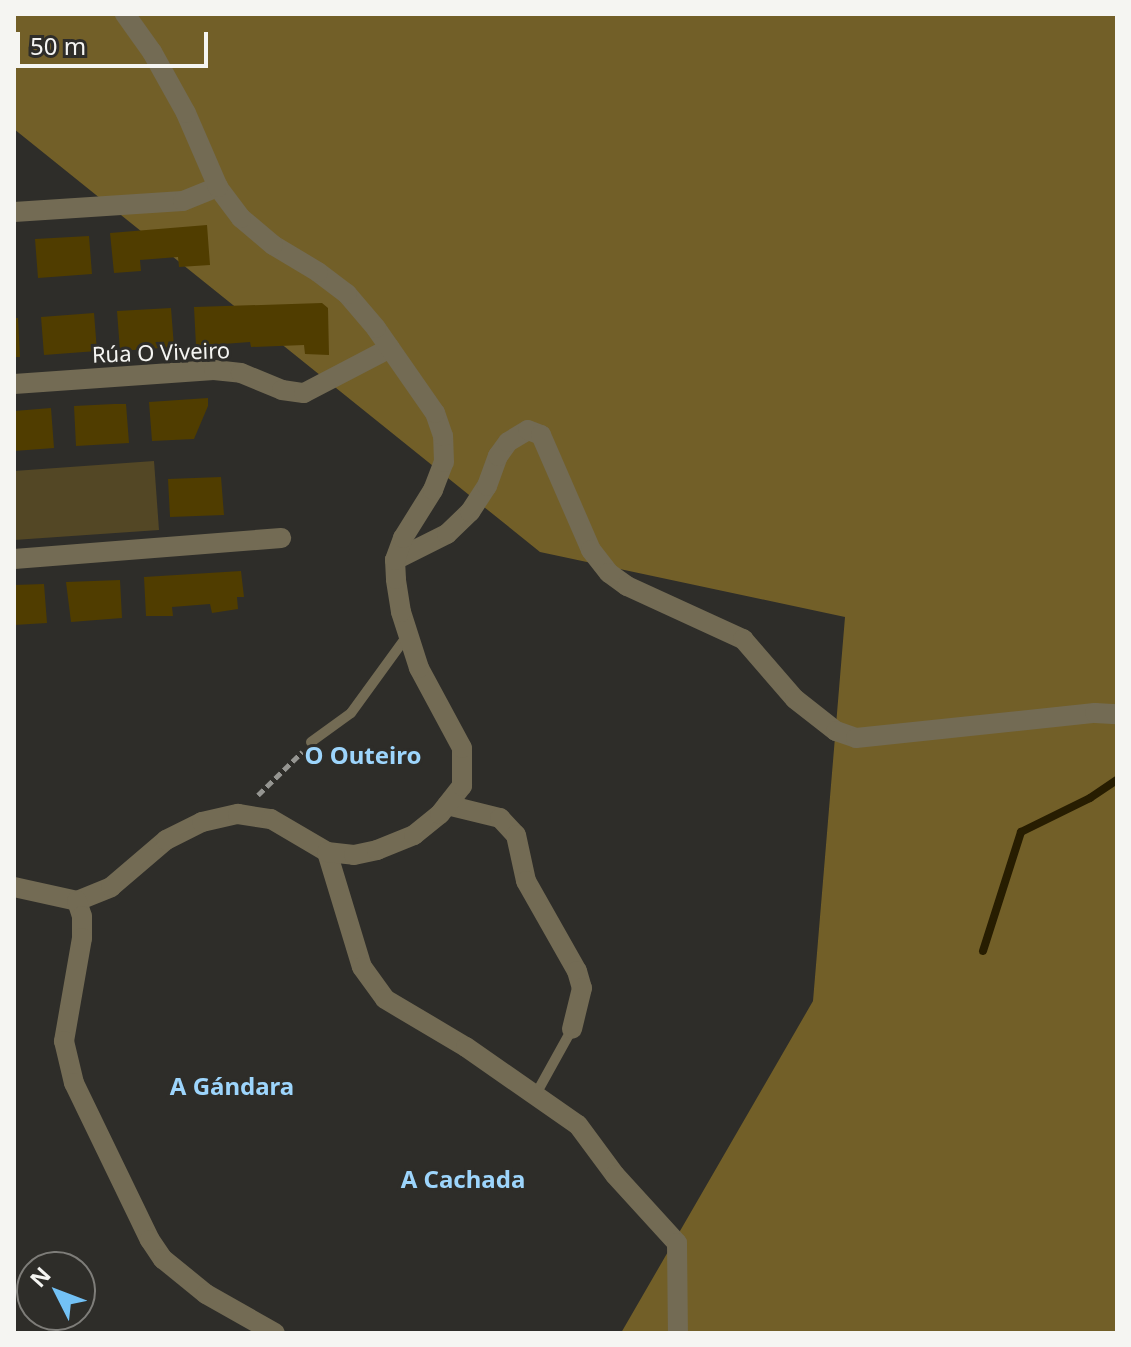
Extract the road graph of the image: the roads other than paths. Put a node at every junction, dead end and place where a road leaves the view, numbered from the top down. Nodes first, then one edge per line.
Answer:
1 (125, 14) edge
2 (218, 187) junction
3 (14, 212) edge
4 (390, 348) junction
5 (14, 384) edge
6 (281, 538) dead end
7 (14, 559) edge
8 (395, 560) junction
9 (408, 634) junction
10 (1117, 714) edge
11 (311, 742) road end
12 (447, 805) junction
13 (327, 852) junction
14 (14, 887) edge
15 (77, 901) junction
16 (572, 1029) joint
17 (536, 1094) junction
18 (275, 1333) edge
19 (678, 1333) edge

1 - 2 street
2 - 3 street
2 - 4 street
4 - 5 street, Rúa O Viveiro
4 - 8 street
6 - 7 street
8 - 9 street
8 - 10 street
9 - 11 lane
9 - 12 street
12 - 13 street
12 - 16 street
13 - 15 street
13 - 17 street
14 - 15 street
15 - 18 street
16 - 17 lane
17 - 19 street

